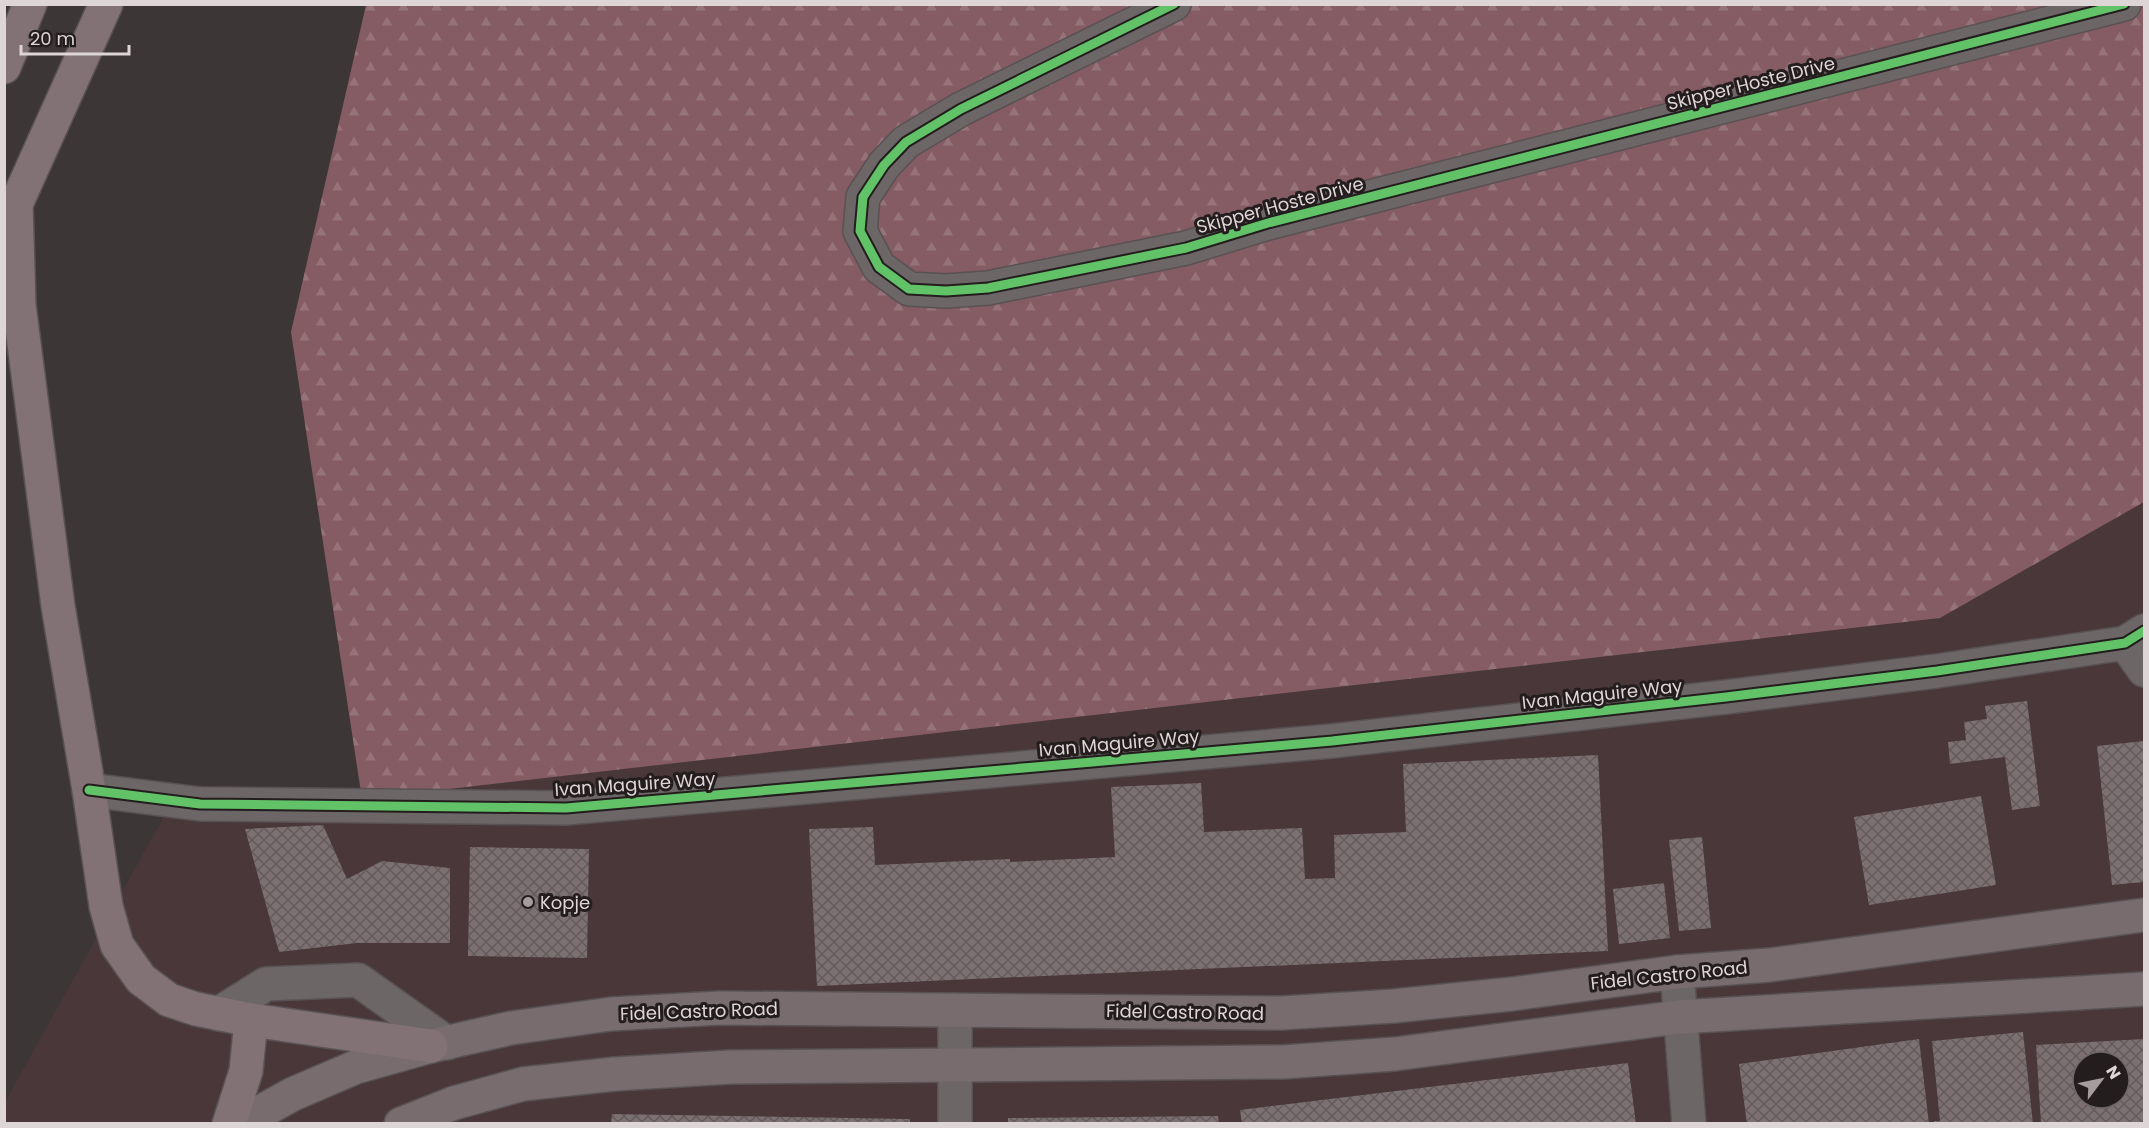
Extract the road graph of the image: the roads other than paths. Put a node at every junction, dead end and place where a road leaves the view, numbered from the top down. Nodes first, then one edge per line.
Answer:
1 (30, 4) edge
2 (106, 4) edge
3 (1174, 4) edge
4 (2124, 4) edge
5 (4, 67) edge
6 (10, 215) edge
7 (2135, 637) edge
8 (2145, 670) edge
9 (89, 790) junction
10 (2145, 915) edge
11 (1677, 972) junction
12 (2145, 989) edge
13 (955, 1010) junction
14 (219, 1014) junction
15 (1680, 1017) junction
16 (250, 1020) junction
17 (439, 1044) junction
18 (956, 1066) junction
19 (229, 1124) edge
20 (239, 1124) edge
21 (401, 1124) edge
22 (955, 1124) edge
23 (1689, 1124) edge

1 - 5 highway
2 - 6 highway
3 - 4 street, Skipper Hoste Drive
6 - 9 highway
7 - 8 street
7 - 9 street, Ivan Maguire Way
9 - 14 highway
10 - 11 main road, Fidel Castro Road
11 - 13 main road, Fidel Castro Road
11 - 15 street
12 - 15 main road
13 - 17 main road, Fidel Castro Road
13 - 18 street
14 - 16 highway
14 - 17 street
15 - 18 main road
15 - 23 street
16 - 17 highway
16 - 19 highway
17 - 20 main road, Fidel Castro Road
18 - 21 main road
18 - 22 street

